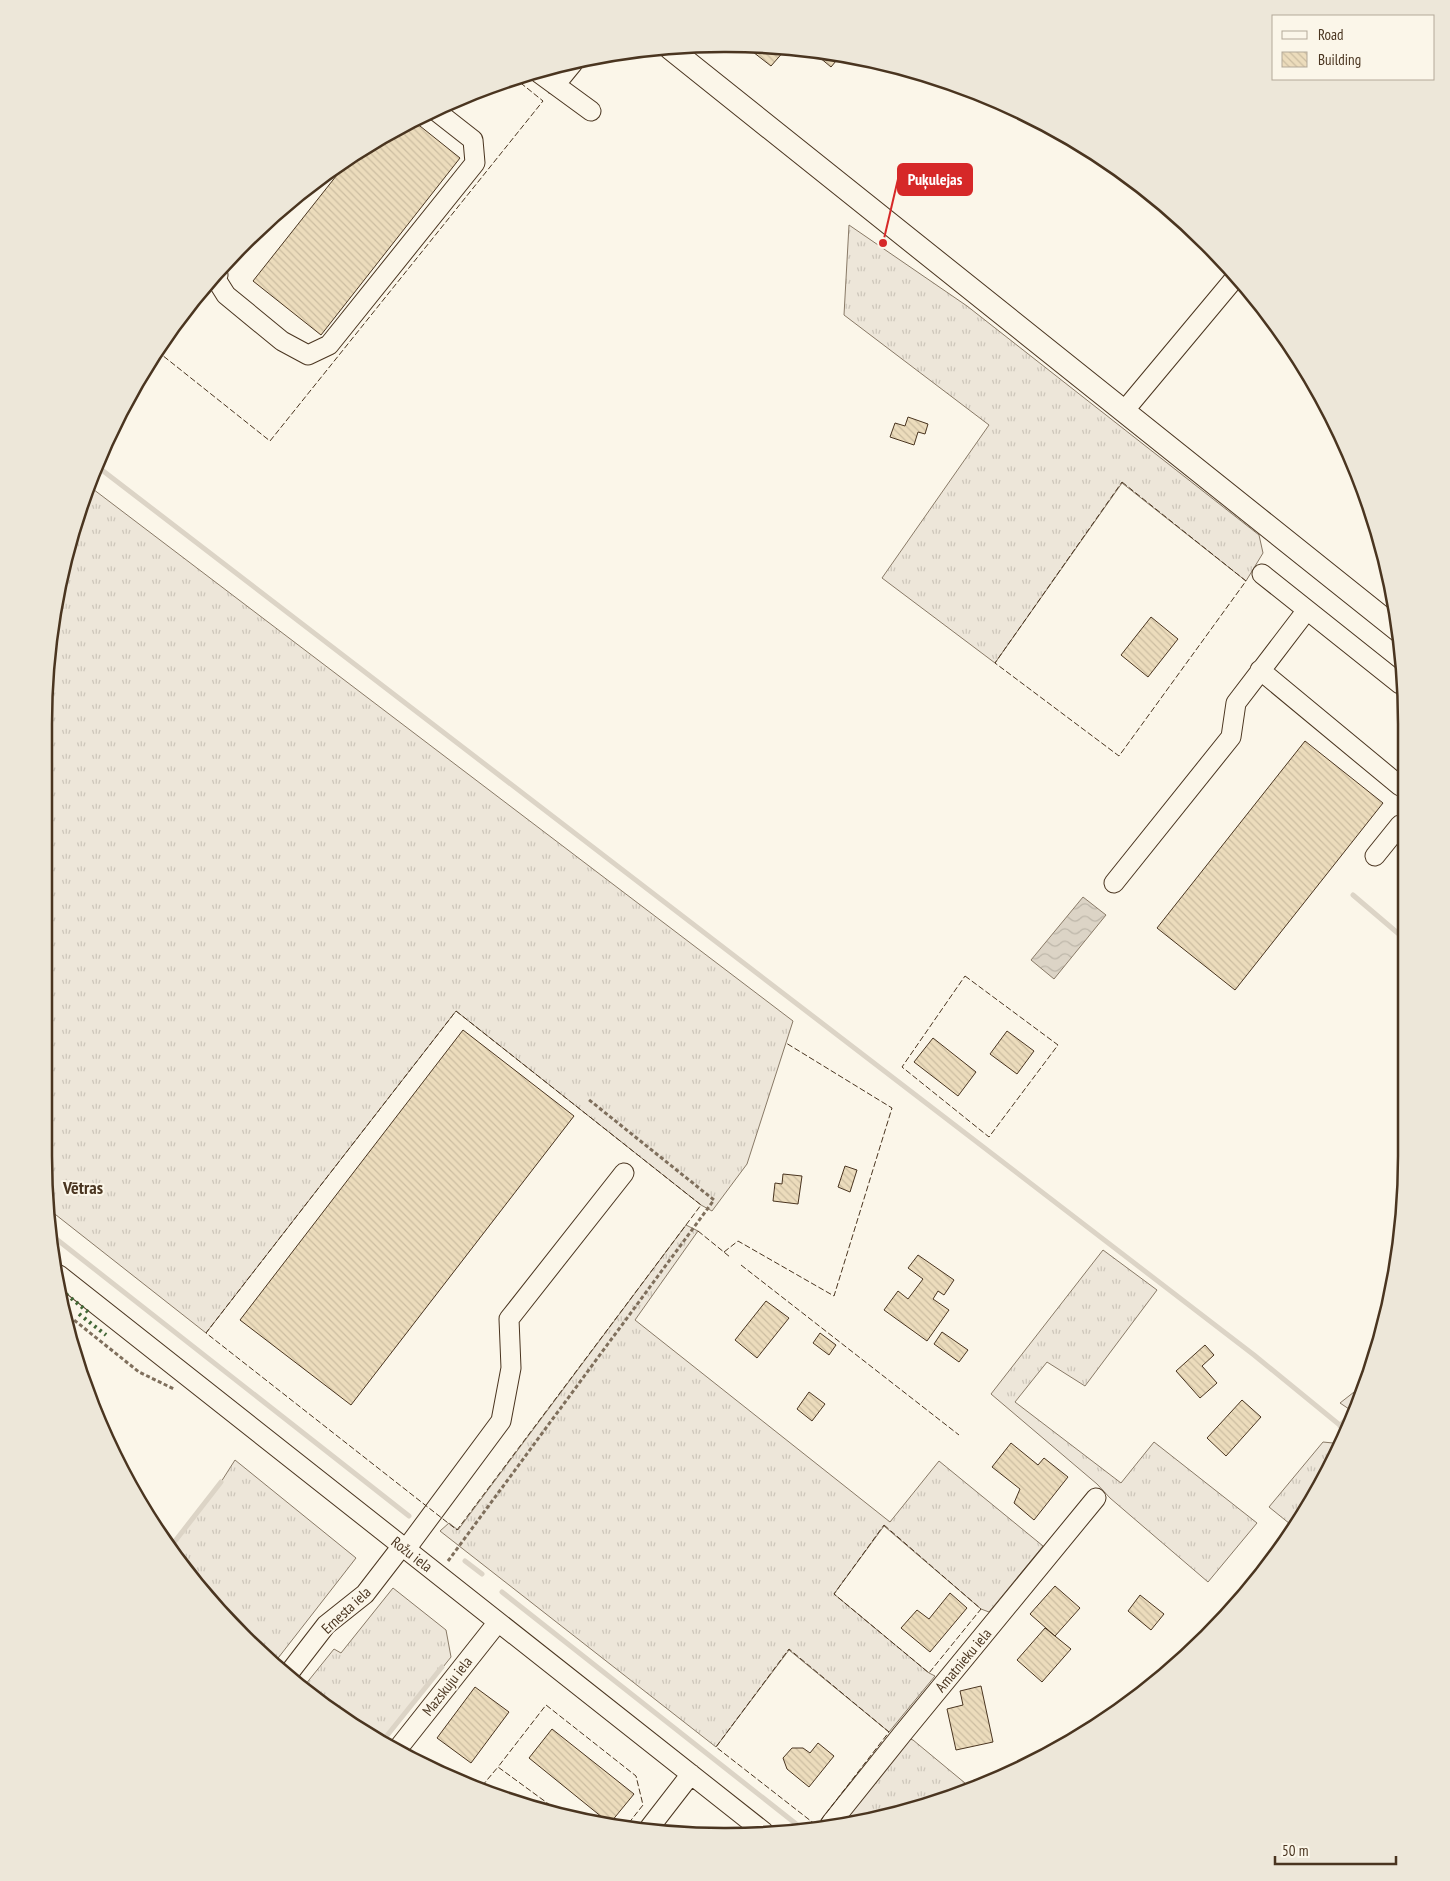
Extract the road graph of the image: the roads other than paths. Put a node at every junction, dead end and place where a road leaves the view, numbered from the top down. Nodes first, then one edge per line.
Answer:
1 (678, 54) edge
2 (567, 71) edge
3 (545, 77) edge
4 (556, 85) junction
5 (591, 111) dead end
6 (442, 116) edge
7 (1231, 282) edge
8 (218, 283) edge
9 (1124, 411) junction
10 (1262, 574) dead end
11 (1308, 610) junction
12 (1390, 623) edge
13 (1260, 670) junction
14 (1396, 681) edge
15 (1398, 784) edge
16 (1398, 827) edge
17 (1375, 856) dead end
18 (1114, 883) dead end
19 (624, 1173) dead end
20 (64, 1279) edge
21 (1096, 1498) dead end
22 (404, 1548) junction
23 (498, 1622) junction
24 (291, 1670) edge
25 (401, 1745) edge
26 (692, 1774) junction
27 (834, 1820) edge
28 (652, 1824) edge
29 (758, 1827) edge

1 - 9 main road
2 - 4 street
3 - 4 street
4 - 5 street
6 - 8 street
7 - 9 street
9 - 12 main road
10 - 11 street
11 - 13 street
11 - 14 street
13 - 15 street
13 - 18 street
16 - 17 street
19 - 22 street, Ernesta iela
20 - 22 street, Rožu iela
21 - 27 street, Amatnieku iela
22 - 23 street, Rožu iela
22 - 24 street, Ernesta iela
23 - 25 street, Mazskuju iela
23 - 26 street, Rožu iela
26 - 28 street
26 - 29 street, Rožu iela

